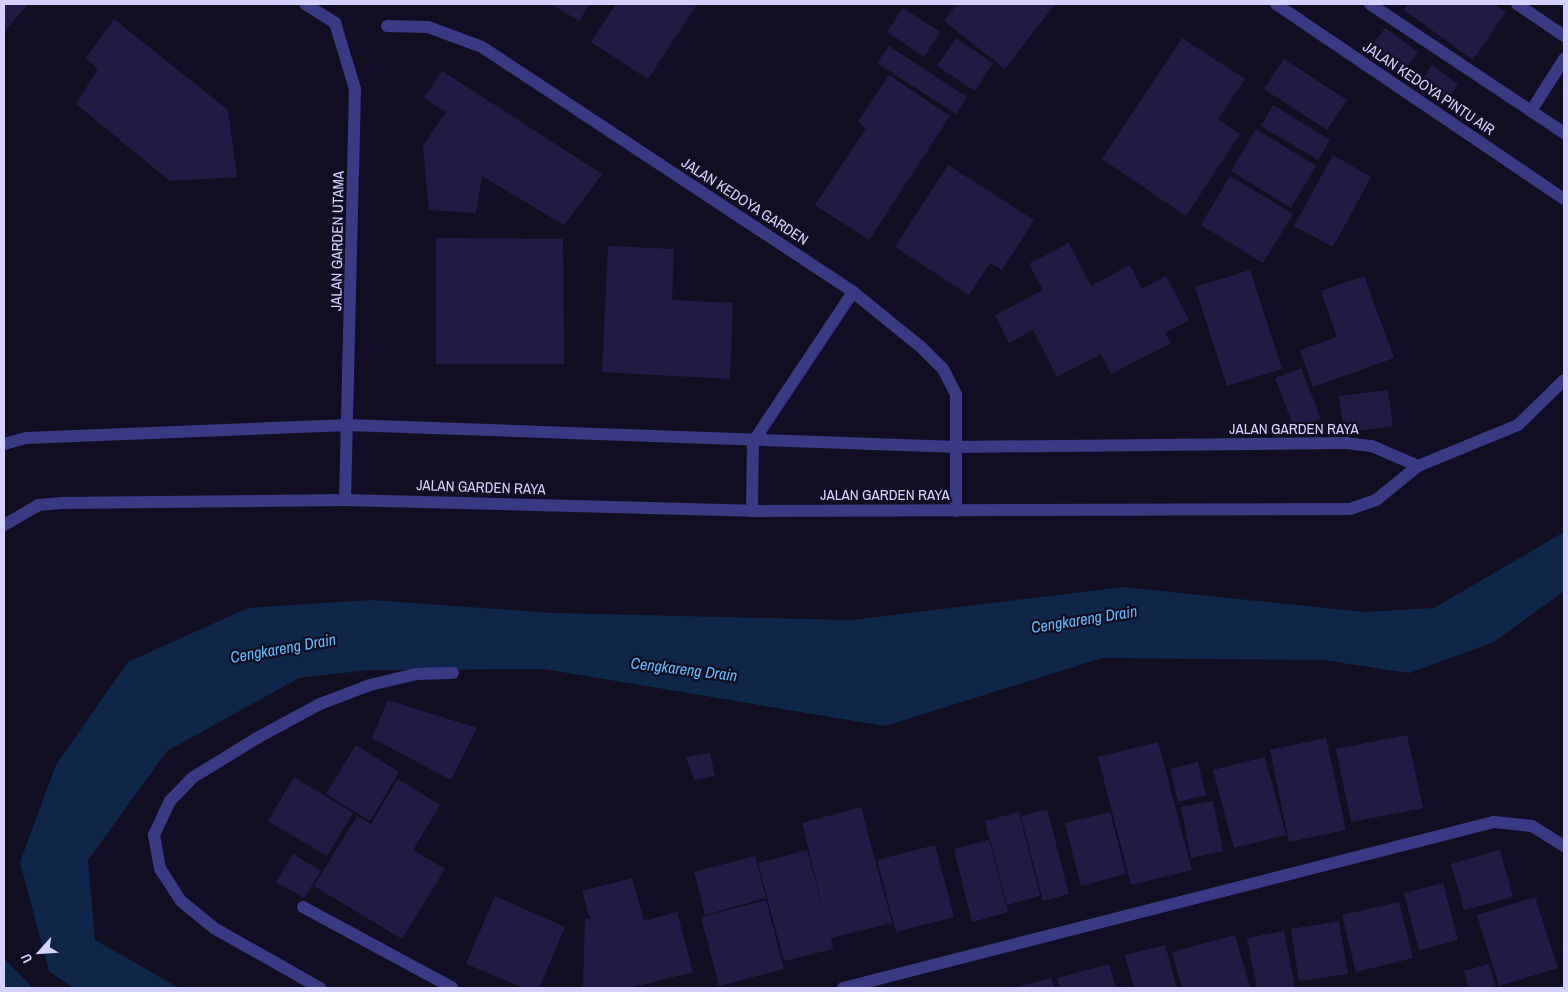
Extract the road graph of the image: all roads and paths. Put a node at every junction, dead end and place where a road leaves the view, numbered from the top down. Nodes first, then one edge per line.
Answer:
1 (305, 4) edge
2 (1276, 4) edge
3 (1370, 4) edge
4 (1517, 4) edge
5 (387, 26) dead end
6 (1564, 36) edge
7 (1564, 59) edge
8 (1531, 111) junction
9 (1564, 133) edge
10 (1564, 199) edge
11 (853, 292) junction
12 (1564, 380) edge
13 (348, 425) junction
14 (753, 442) junction
15 (4, 444) edge
16 (957, 448) junction
17 (1418, 466) junction
18 (345, 500) junction
19 (752, 510) junction
20 (956, 511) junction
21 (4, 525) edge
22 (453, 673) dead end
23 (1564, 846) edge
24 (303, 907) dead end
25 (320, 988) edge
26 (453, 988) edge
27 (843, 988) edge

1 - 13 street, JALAN GARDEN UTAMA
2 - 10 street, JALAN KEDOYA PINTU AIR
3 - 8 street
4 - 6 street
5 - 11 street, JALAN KEDOYA GARDEN
7 - 8 street
8 - 9 street
11 - 14 street
11 - 16 street, JALAN KEDOYA GARDEN
12 - 17 street
13 - 14 street, JALAN GARDEN RAYA
13 - 15 street, JALAN GARDEN RAYA
13 - 18 street, JALAN GARDEN UTAMA
14 - 16 street, JALAN GARDEN RAYA
14 - 19 street
16 - 17 street, JALAN GARDEN RAYA
16 - 20 street, JALAN KEDOYA GARDEN
17 - 20 street, JALAN GARDEN RAYA
18 - 19 street, JALAN GARDEN RAYA
18 - 21 street, JALAN GARDEN RAYA
19 - 20 street, JALAN GARDEN RAYA
22 - 25 street
23 - 27 street
24 - 26 street

